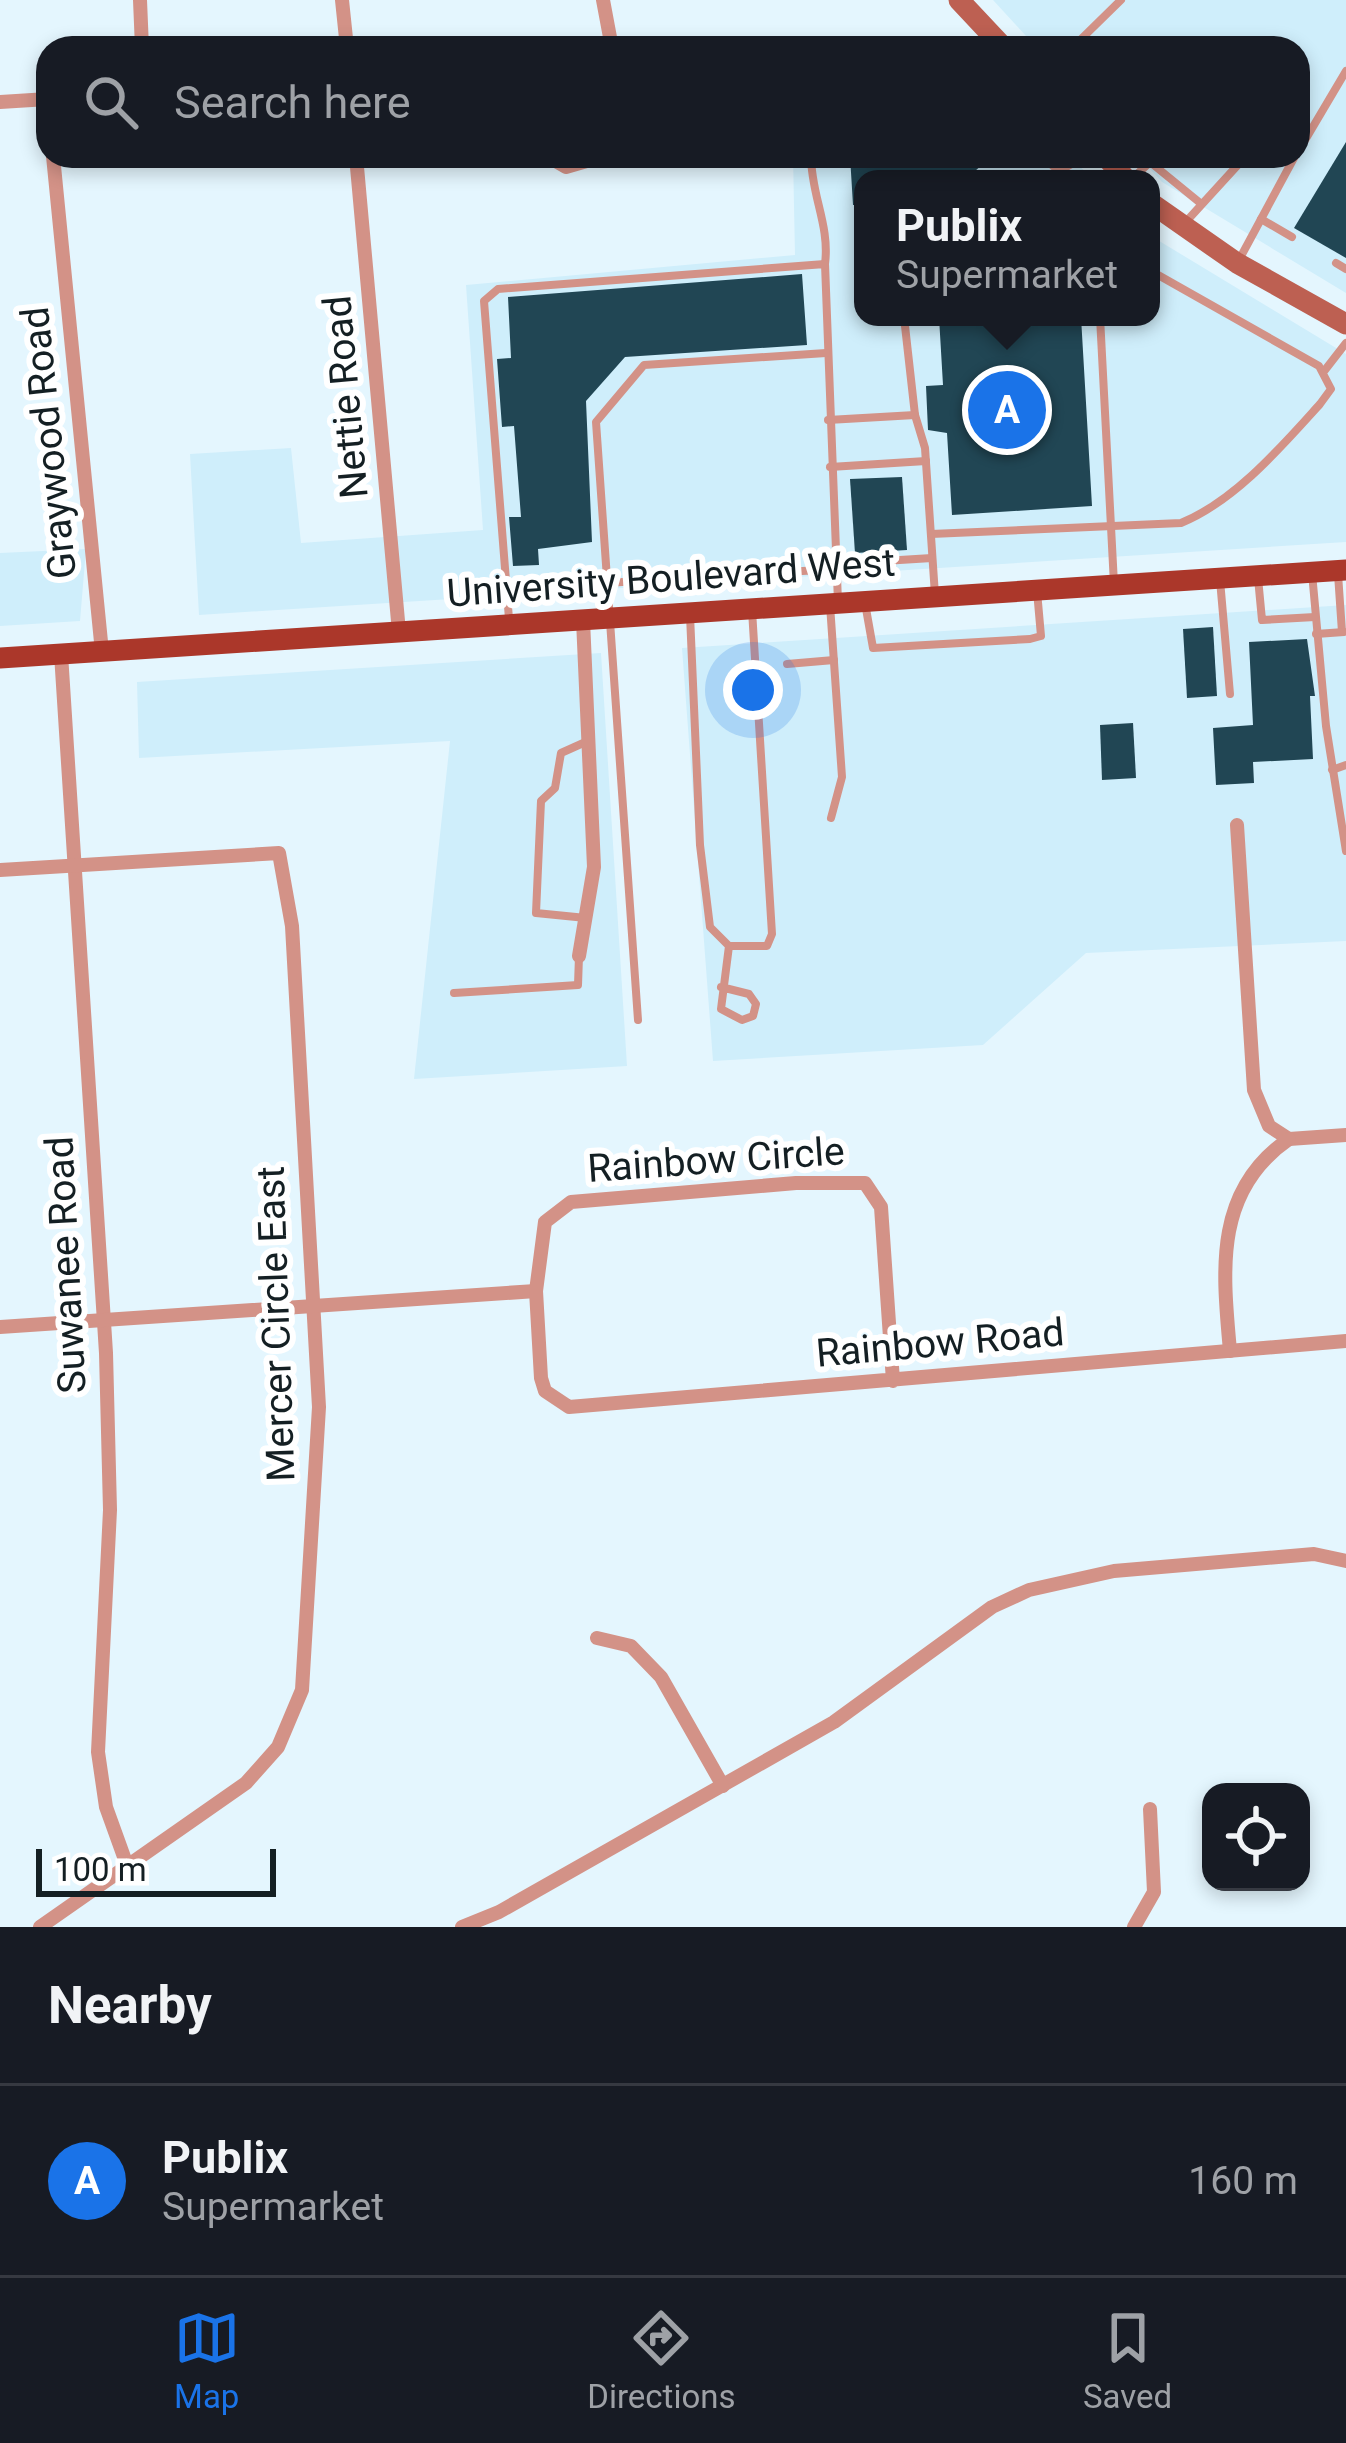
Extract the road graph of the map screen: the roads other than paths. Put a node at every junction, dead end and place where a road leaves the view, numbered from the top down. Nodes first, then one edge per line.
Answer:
1 (140, 0) edge
2 (342, 0) edge
3 (602, 0) edge
4 (959, 0) edge
5 (1121, 0) edge
6 (142, 36) edge
7 (345, 36) edge
8 (610, 36) edge
9 (993, 36) edge
10 (1084, 36) edge
11 (1346, 71) edge
12 (36, 101) edge
13 (0, 103) edge
14 (1310, 132) edge
15 (54, 168) edge
16 (357, 168) edge
17 (811, 168) edge
18 (1161, 168) edge
19 (1234, 168) edge
20 (1289, 168) edge
21 (1199, 202) junction
22 (1160, 210) edge
23 (1261, 220) junction
24 (1181, 227) junction
25 (1292, 237) dead end
26 (1237, 263) junction
27 (825, 264) junction
28 (1160, 276) edge
29 (1346, 324) edge
30 (905, 326) edge
31 (1100, 326) edge
32 (1346, 344) edge
33 (826, 353) junction
34 (1325, 370) junction
35 (915, 415) junction
36 (828, 420) junction
37 (926, 461) junction
38 (830, 467) junction
39 (1111, 522) junction
40 (931, 533) junction
41 (932, 558) junction
42 (835, 566) junction
43 (1342, 570) edge
44 (1312, 572) junction
45 (1258, 576) junction
46 (1220, 578) junction
47 (605, 583) junction
48 (1114, 585) junction
49 (1037, 590) junction
50 (935, 597) junction
51 (865, 602) junction
52 (834, 604) junction
53 (752, 609) junction
54 (690, 614) junction
55 (1315, 617) junction
56 (608, 619) junction
57 (583, 620) junction
58 (509, 625) junction
59 (399, 632) junction
60 (1344, 632) edge
61 (1316, 634) junction
62 (102, 652) junction
63 (61, 654) junction
64 (0, 658) edge
65 (834, 660) junction
66 (787, 664) dead end
67 (1230, 694) dead end
68 (590, 740) junction
69 (1346, 766) edge
70 (1332, 770) junction
71 (831, 818) dead end
72 (1237, 825) dead end
73 (1346, 851) edge
74 (74, 866) junction
75 (0, 870) edge
76 (587, 918) junction
77 (729, 946) junction
78 (579, 956) joint
79 (721, 987) junction
80 (454, 993) dead end
81 (638, 1020) dead end
82 (1346, 1135) edge
83 (1289, 1139) junction
84 (536, 1291) junction
85 (315, 1308) junction
86 (103, 1321) junction
87 (0, 1327) edge
88 (1346, 1341) edge
89 (1231, 1351) junction
90 (893, 1381) junction
91 (545, 1391) joint
92 (1346, 1562) edge
93 (597, 1638) dead end
94 (723, 1786) junction
95 (1150, 1810) dead end
96 (128, 1868) junction
97 (500, 1919) edge
98 (40, 1927) edge
99 (462, 1927) edge
100 (1134, 1927) edge

1 - 6 street
2 - 7 street
3 - 8 street
4 - 9 main road
5 - 10 lane
11 - 14 lane
12 - 13 street
15 - 62 street, Graywood Road
16 - 59 street, Nettie Road
17 - 27 lane
18 - 21 lane
19 - 21 lane
20 - 23 lane
21 - 24 lane
22 - 24 main road
23 - 25 lane
23 - 26 lane
24 - 26 main road
26 - 29 main road
27 - 33 lane
27 - 58 lane
28 - 34 lane
30 - 35 lane
31 - 39 lane
32 - 34 lane
33 - 36 lane
33 - 47 lane
34 - 39 lane
35 - 36 lane
35 - 37 lane
36 - 38 lane
37 - 38 lane
37 - 40 lane
38 - 42 lane
39 - 40 lane
39 - 48 lane
40 - 41 lane
41 - 42 lane
41 - 50 lane
42 - 47 lane
42 - 52 lane
43 - 44 main road, University Boulevard West
43 - 60 lane
44 - 45 main road, University Boulevard West
44 - 55 lane
45 - 46 main road, University Boulevard West
45 - 55 lane
46 - 48 main road, University Boulevard West
46 - 67 lane
47 - 56 lane
48 - 49 main road, University Boulevard West
49 - 50 main road, University Boulevard West
49 - 51 lane
50 - 51 main road, University Boulevard West
51 - 52 main road, University Boulevard West
52 - 53 main road, University Boulevard West
52 - 65 lane
53 - 54 main road, University Boulevard West
53 - 77 lane
54 - 56 main road, University Boulevard West
54 - 77 lane
55 - 61 lane
56 - 57 main road, University Boulevard West
56 - 81 lane
57 - 58 main road, University Boulevard West
57 - 68 street
58 - 59 main road, University Boulevard West
59 - 62 main road, University Boulevard West
60 - 61 lane
61 - 70 lane
62 - 63 main road, University Boulevard West
63 - 64 main road, University Boulevard West
63 - 74 street, Suwanee Road
65 - 66 lane
65 - 71 lane
68 - 76 street
68 - 76 lane
69 - 70 lane
70 - 73 lane
72 - 83 street
74 - 75 street
74 - 85 street, Mercer Circle East
74 - 86 street, Suwanee Road
76 - 78 street
77 - 79 lane
78 - 80 lane
79 - 79 lane
82 - 83 street
83 - 89 street
84 - 85 street
84 - 90 street, Rainbow Circle
84 - 91 street, Rainbow Circle
85 - 86 street
85 - 96 street, Mercer Circle East
86 - 87 street
86 - 96 street, Suwanee Road
88 - 89 street, Rainbow Road
89 - 90 street, Rainbow Road
90 - 91 street, Rainbow Road
92 - 94 street
93 - 94 street
94 - 97 street
95 - 100 street
96 - 98 street, Mercer Circle East
97 - 99 street

